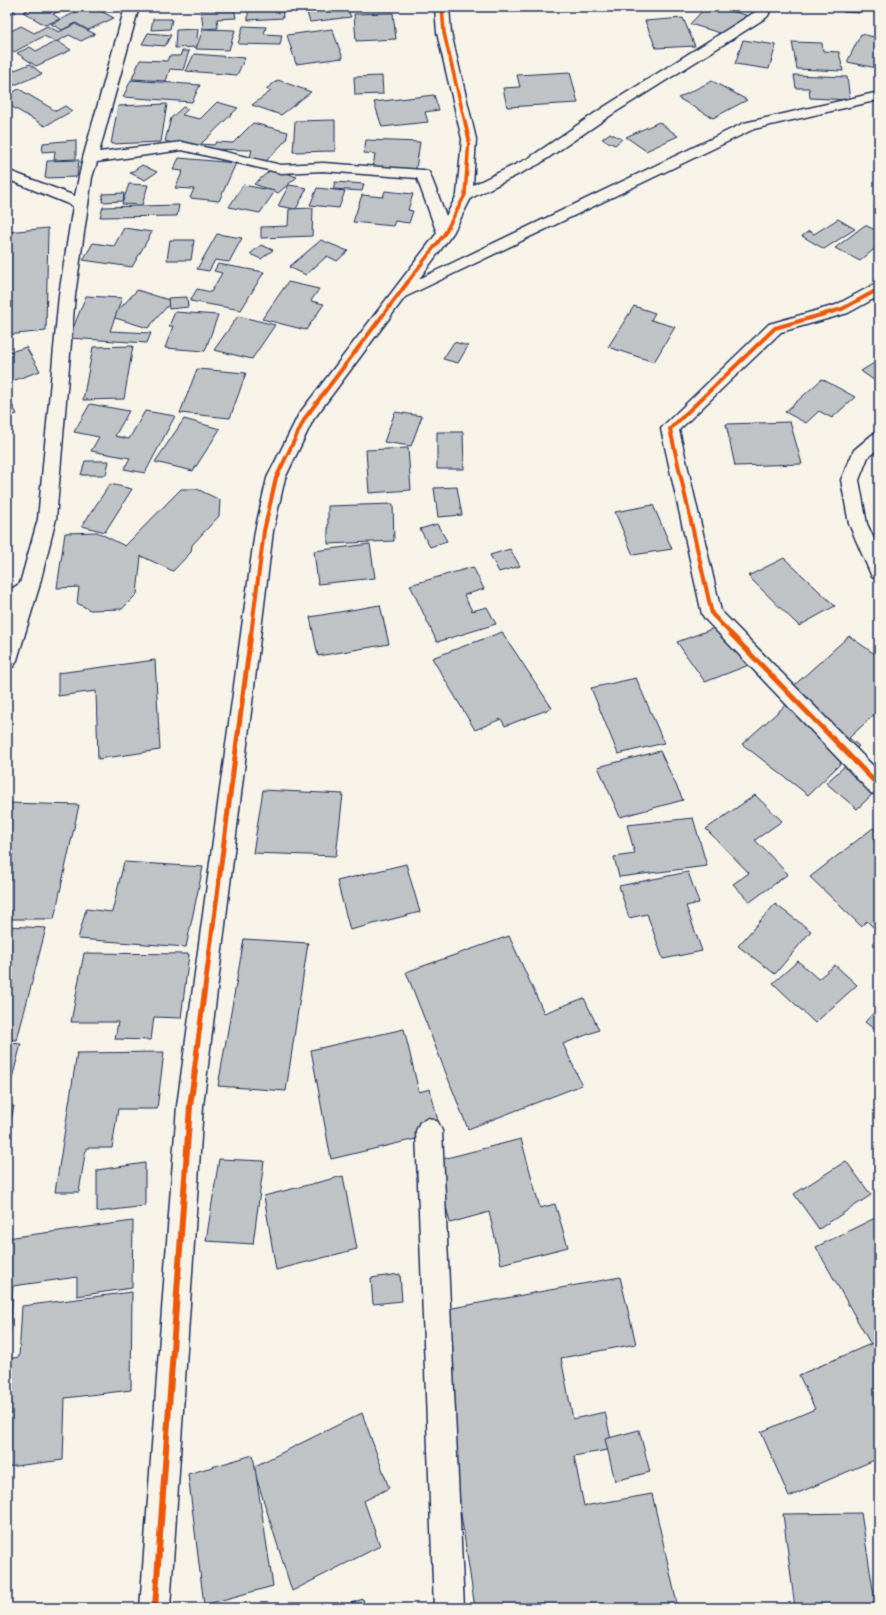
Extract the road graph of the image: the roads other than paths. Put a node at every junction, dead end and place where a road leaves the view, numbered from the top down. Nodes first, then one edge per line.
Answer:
1 (132, 7) edge
2 (442, 7) edge
3 (762, 7) edge
4 (879, 96) edge
5 (90, 158) junction
6 (7, 174) edge
7 (465, 195) junction
8 (81, 204) junction
9 (445, 233) junction
10 (879, 289) edge
11 (399, 294) junction
12 (879, 438) edge
13 (879, 572) edge
14 (29, 587) junction
15 (7, 602) edge
16 (7, 660) edge
17 (879, 786) edge
18 (429, 1131) dead end
19 (155, 1608) edge
20 (449, 1608) edge

1 - 5 street
2 - 7 street
3 - 7 street
4 - 11 street
5 - 8 street
5 - 9 street
6 - 8 street
7 - 9 street
8 - 14 street
9 - 11 street
10 - 17 street
11 - 19 street
12 - 13 street
14 - 15 street
14 - 16 street
18 - 20 street

